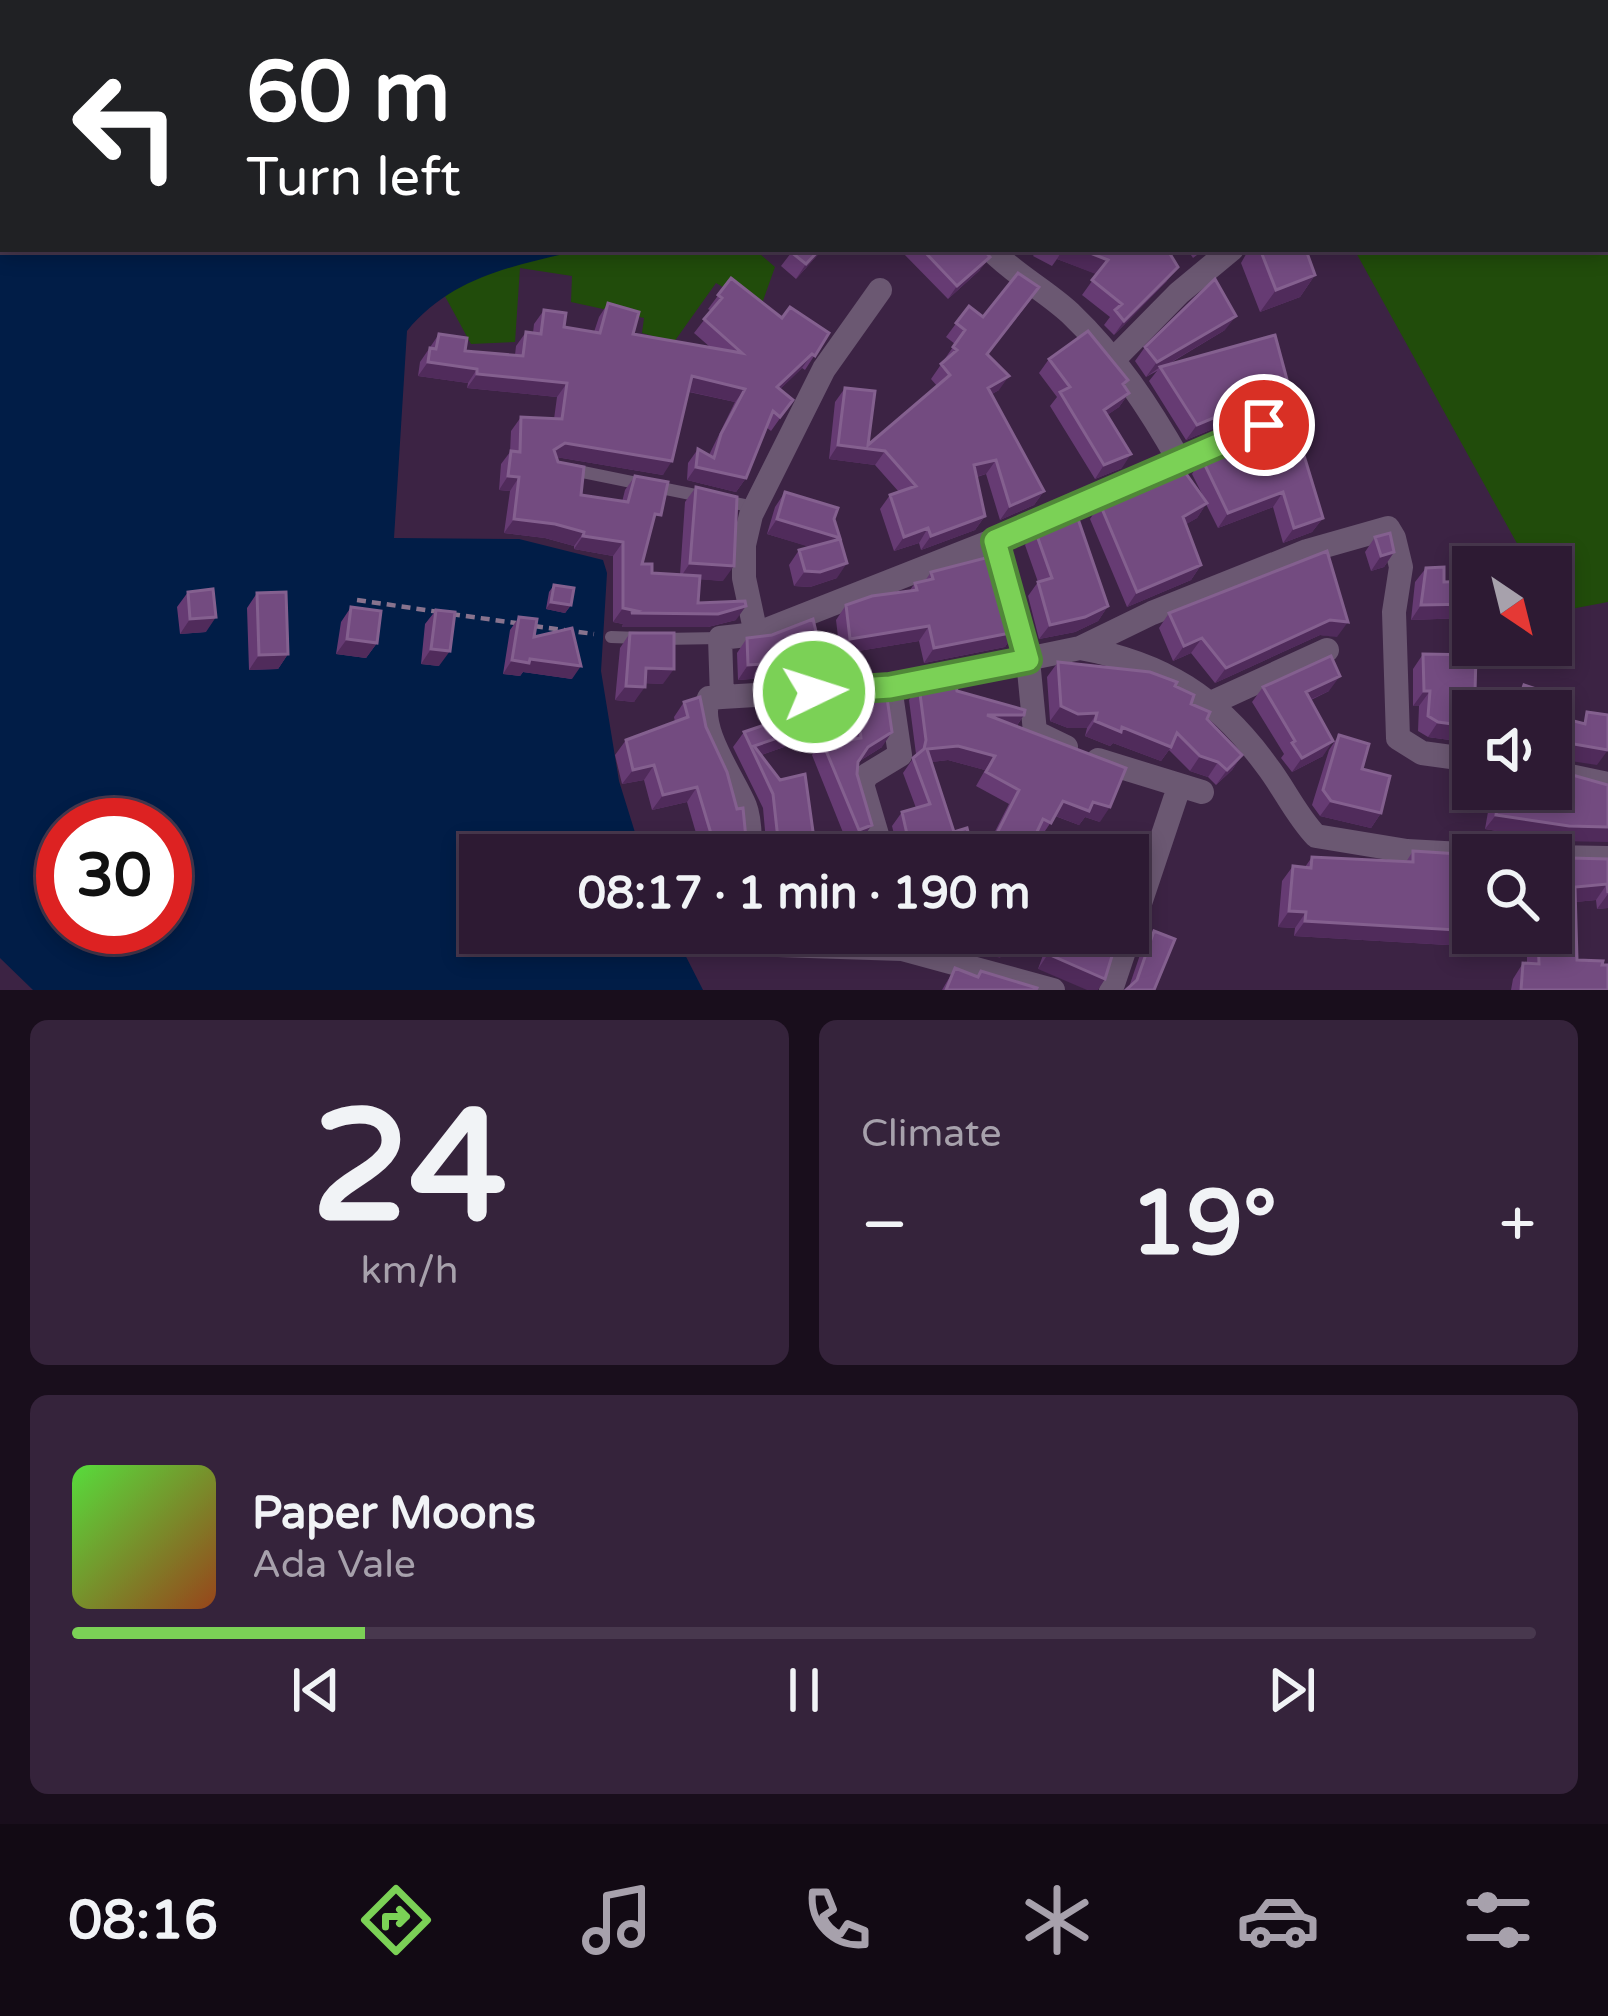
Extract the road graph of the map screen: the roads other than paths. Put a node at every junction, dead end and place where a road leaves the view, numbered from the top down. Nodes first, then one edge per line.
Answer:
1 (994, 252) edge
2 (1228, 252) edge
3 (880, 290) dead end
4 (1114, 359) junction
5 (1264, 425) dead end
6 (1180, 462) junction
7 (554, 467) edge
8 (755, 507) junction
9 (995, 541) junction
10 (756, 634) junction
11 (611, 637) road end
12 (720, 638) junction
13 (1080, 648) junction
14 (1327, 650) dead end
15 (1028, 660) junction
16 (890, 687) junction
17 (722, 697) junction
18 (1210, 703) junction
19 (1452, 757) edge
20 (1572, 776) edge
21 (1608, 784) edge
22 (750, 834) edge
23 (877, 834) edge
24 (1452, 853) edge
25 (1572, 857) edge
26 (1608, 858) edge
27 (941, 954) edge
28 (1053, 990) edge
29 (1112, 990) edge

1 - 4 street
2 - 4 street
3 - 8 street
4 - 6 street
5 - 6 street
6 - 9 street
7 - 8 lane
8 - 10 street
9 - 10 street
9 - 15 street
10 - 12 street
11 - 12 lane
12 - 17 street
13 - 15 street
13 - 18 street
13 - 19 street
14 - 18 street
15 - 16 street
15 - 29 street
16 - 17 street
16 - 23 street
17 - 22 street
18 - 24 street
20 - 21 street
25 - 26 street
27 - 28 street

